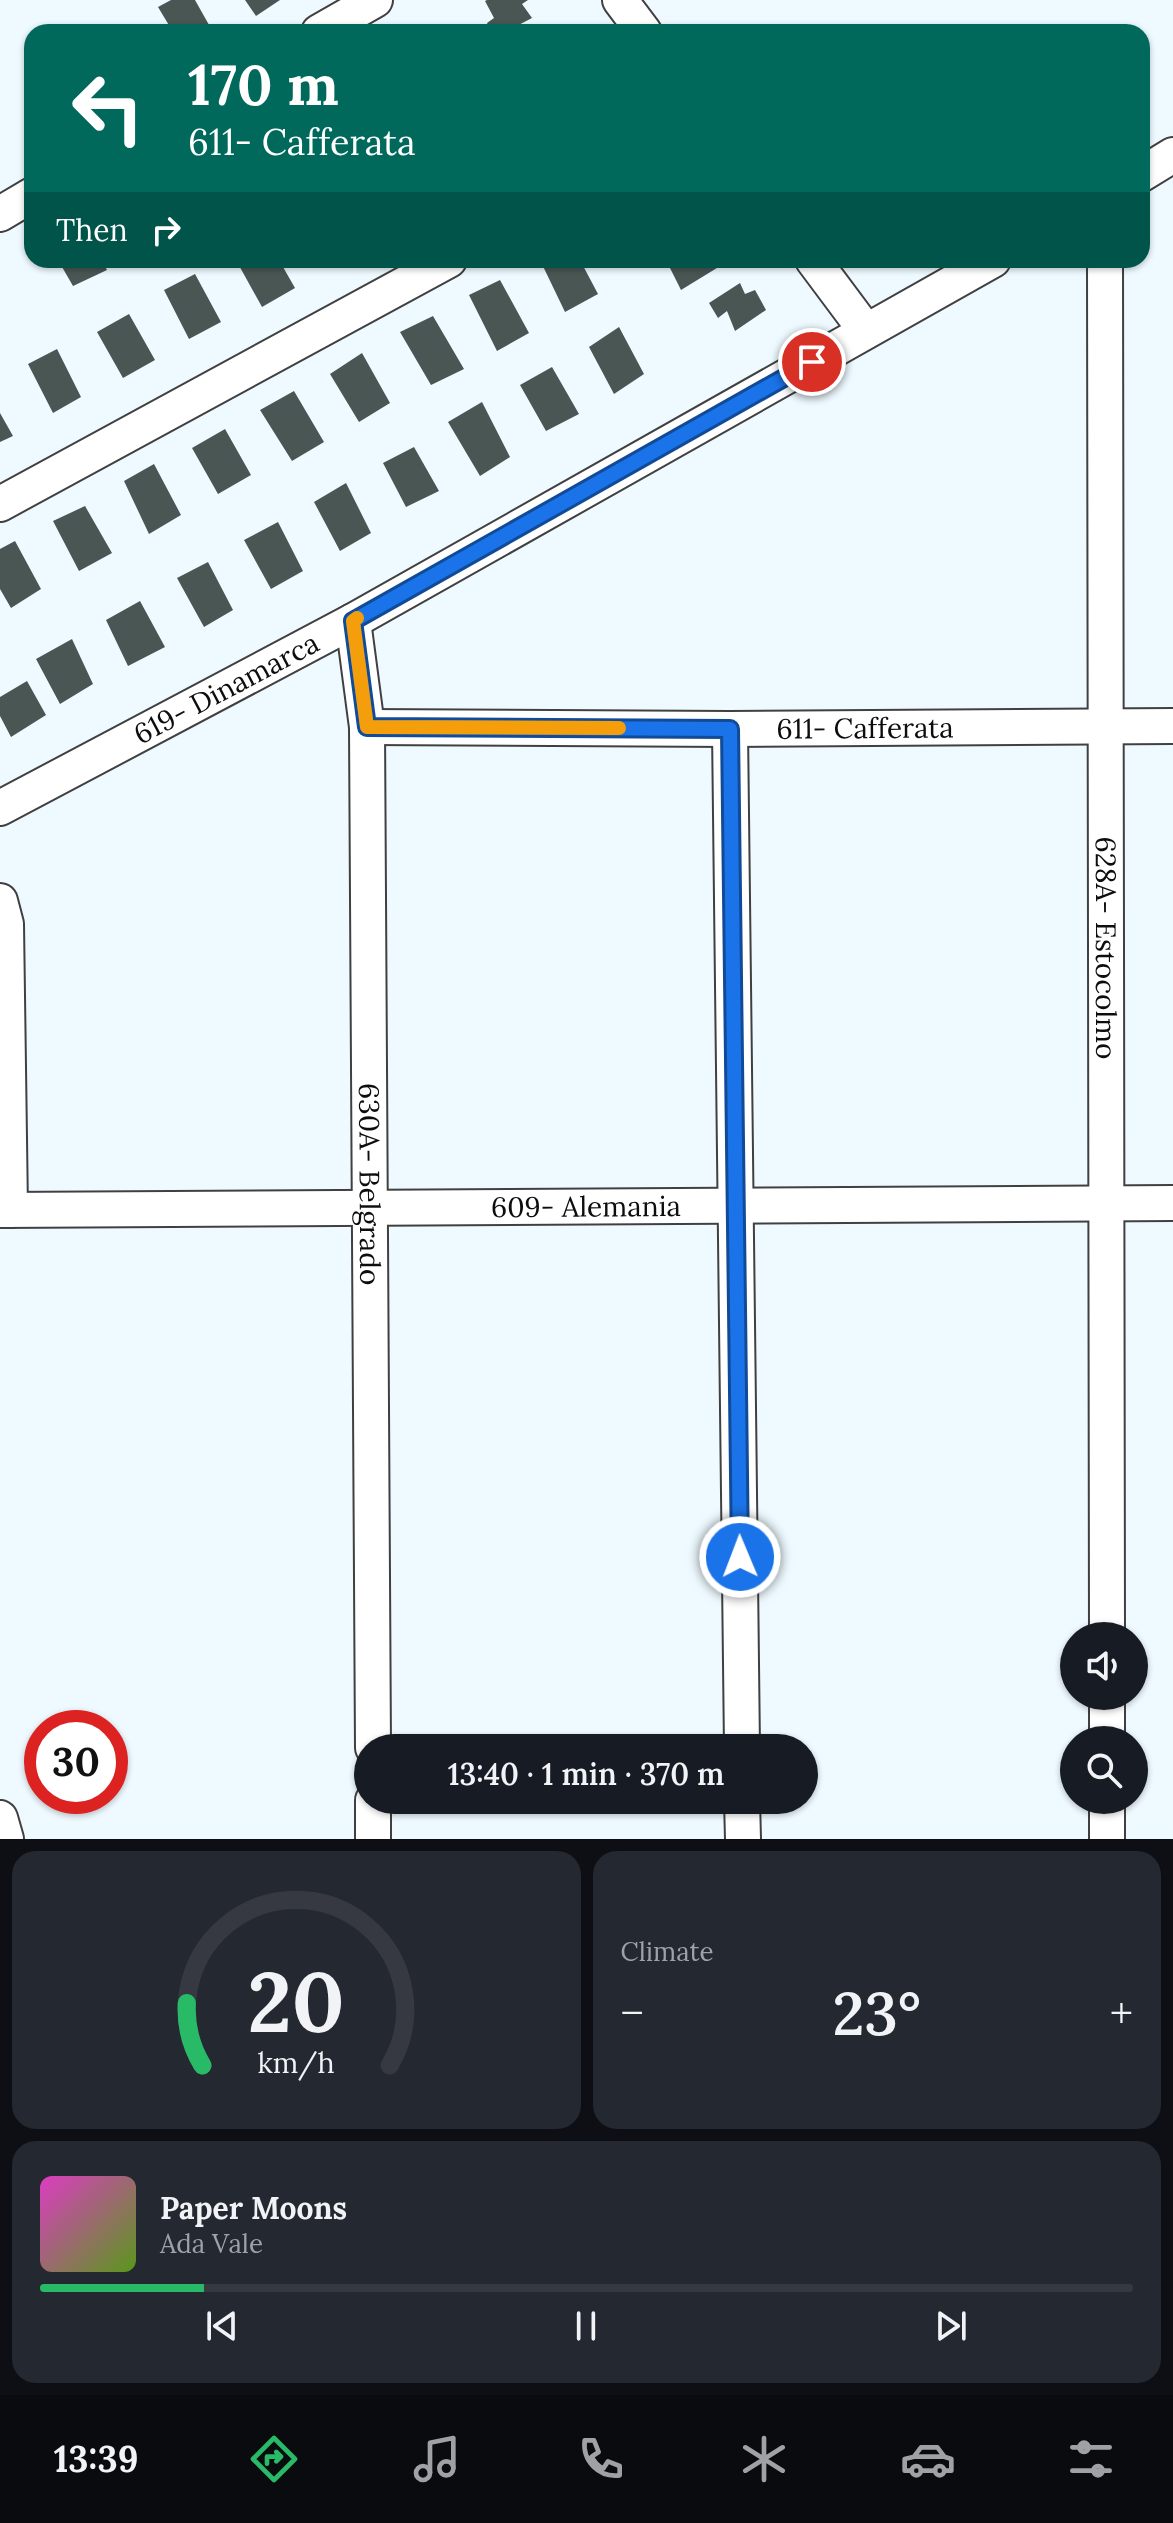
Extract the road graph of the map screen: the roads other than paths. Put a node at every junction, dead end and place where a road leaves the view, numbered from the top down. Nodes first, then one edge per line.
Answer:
1 (375, 0) edge
2 (620, 0) edge
3 (333, 24) edge
4 (638, 24) edge
5 (1173, 155) edge
6 (1150, 169) edge
7 (24, 200) edge
8 (0, 214) edge
9 (434, 268) edge
10 (819, 268) edge
11 (979, 268) edge
12 (1105, 268) edge
13 (866, 331) junction
14 (0, 504) edge
15 (353, 621) junction
16 (1105, 726) junction
17 (1173, 726) edge
18 (367, 727) junction
19 (730, 729) junction
20 (0, 808) edge
21 (0, 901) edge
22 (1173, 1203) edge
23 (1106, 1204) junction
24 (735, 1206) junction
25 (370, 1207) junction
26 (5, 1210) edge
27 (1107, 1622) edge
28 (373, 1734) edge
29 (742, 1734) edge
30 (373, 1814) edge
31 (742, 1814) edge
32 (1107, 1814) edge
33 (0, 1818) edge
34 (6, 1839) edge
35 (373, 1839) edge
36 (743, 1839) edge
37 (1107, 1839) edge

1 - 3 street
2 - 4 street
5 - 6 street
7 - 8 street
9 - 14 street
10 - 13 street
11 - 13 street, 619- Dinamarca
12 - 16 street, 628A- Estocolmo
13 - 15 street, 619- Dinamarca
15 - 18 street, 630A- Belgrado
15 - 20 street, 619- Dinamarca
16 - 17 street, 611- Cafferata
16 - 19 street, 611- Cafferata
16 - 23 street, 628A- Estocolmo
18 - 19 street, 611- Cafferata
18 - 25 street, 630A- Belgrado
19 - 24 street
21 - 26 street
22 - 23 street, 609- Alemania
23 - 24 street, 609- Alemania
23 - 27 street, 628A- Estocolmo
24 - 25 street, 609- Alemania
24 - 29 street
25 - 26 street, 609- Alemania
25 - 28 street, 630A- Belgrado
30 - 35 street
31 - 36 street
32 - 37 street
33 - 34 street

